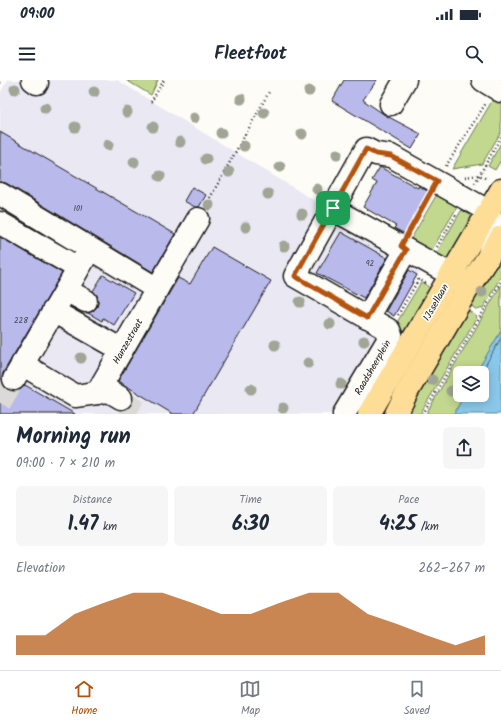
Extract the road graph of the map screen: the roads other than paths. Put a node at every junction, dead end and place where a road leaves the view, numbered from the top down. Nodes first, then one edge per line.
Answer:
1 (405, 80) edge
2 (391, 104) dead end
3 (501, 190) edge
4 (0, 194) edge
5 (333, 208) junction
6 (488, 211) junction
7 (198, 219) road end
8 (0, 223) edge
9 (501, 237) edge
10 (404, 248) junction
11 (90, 249) junction
12 (487, 259) junction
13 (78, 268) junction
14 (451, 275) junction
15 (470, 286) junction
16 (157, 289) junction
17 (66, 290) junction
18 (86, 301) dead end
19 (53, 311) junction
20 (367, 318) junction
21 (122, 350) junction
22 (97, 393) junction
23 (121, 398) tunnel mouth
24 (344, 414) edge
25 (369, 414) edge
26 (396, 414) edge

1 - 2 street
3 - 6 main road, IJssellaan
4 - 11 street
5 - 6 street
5 - 10 street
5 - 20 street, Raadsheerplein
6 - 12 street
6 - 14 main road, IJssellaan
7 - 16 street, Hanzestraat
8 - 13 street
9 - 12 main road
10 - 14 street
10 - 20 street
11 - 13 street
11 - 16 street
12 - 15 main road
13 - 17 street
14 - 15 street
14 - 25 main road, IJssellaan
15 - 26 main road
16 - 21 street, Hanzestraat
17 - 18 street
17 - 19 street
19 - 21 street
19 - 22 street
20 - 24 street, Raadsheerplein
21 - 22 street, Hanzestraat
22 - 23 street

